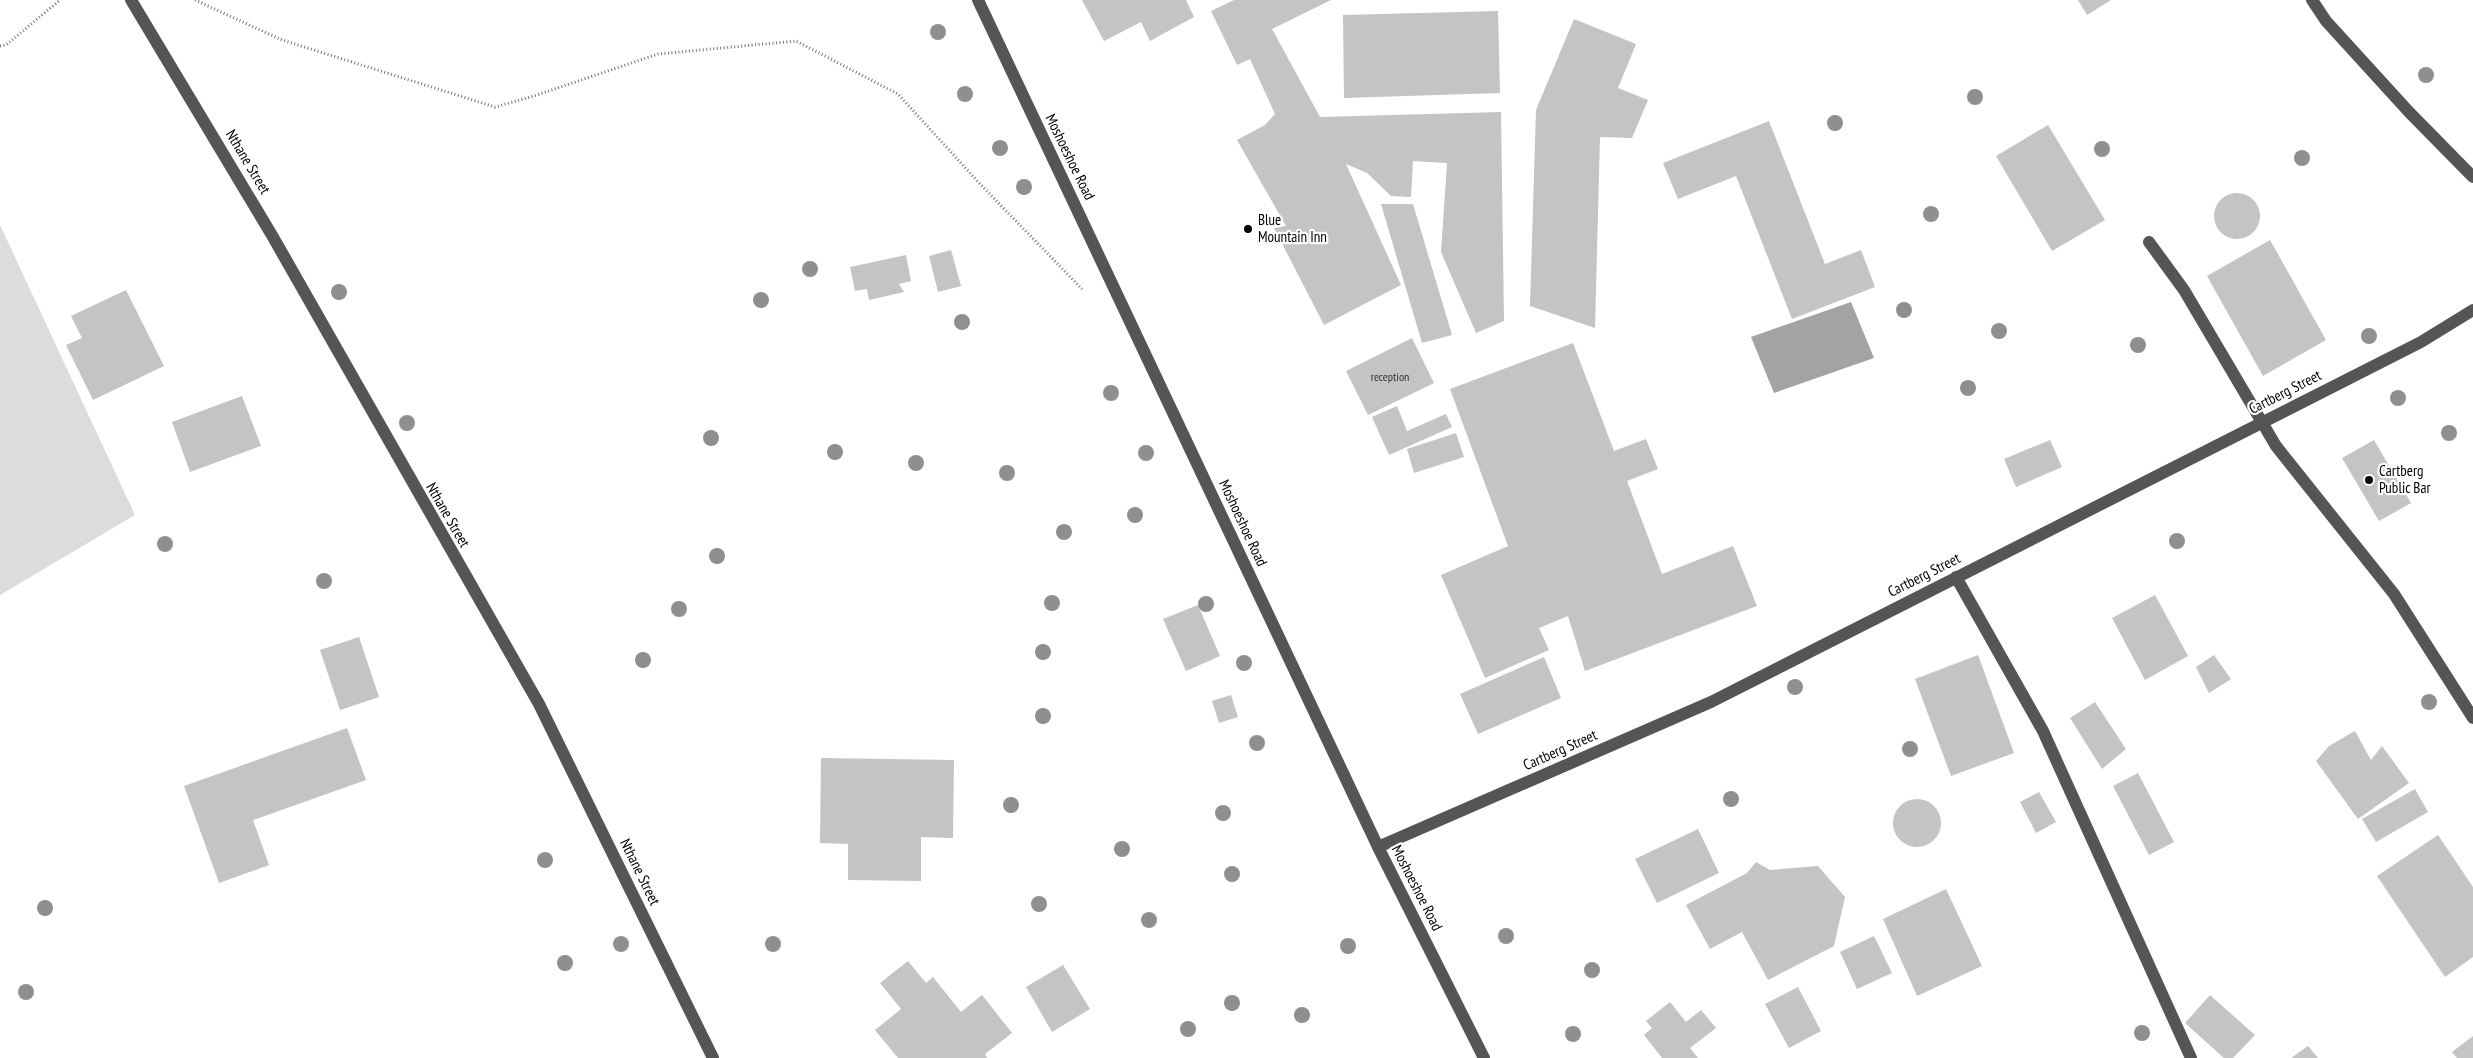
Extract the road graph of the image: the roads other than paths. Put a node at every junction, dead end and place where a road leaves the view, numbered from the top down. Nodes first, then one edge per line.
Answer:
1 (132, 0) edge
2 (978, 0) edge
3 (2312, 0) edge
4 (2473, 177) edge
5 (2149, 242) dead end
6 (2473, 310) edge
7 (2262, 422) junction
8 (1956, 577) junction
9 (2473, 718) edge
10 (1378, 847) junction
11 (713, 1058) edge
12 (1484, 1058) edge
13 (2190, 1058) edge

1 - 11 street, Nthane Street
2 - 10 street, Moshoeshoe Road
3 - 4 street
5 - 7 street
6 - 7 street, Cartberg Street
7 - 8 street, Cartberg Street
7 - 9 street
8 - 10 street, Cartberg Street
8 - 13 street
10 - 12 street, Moshoeshoe Road

